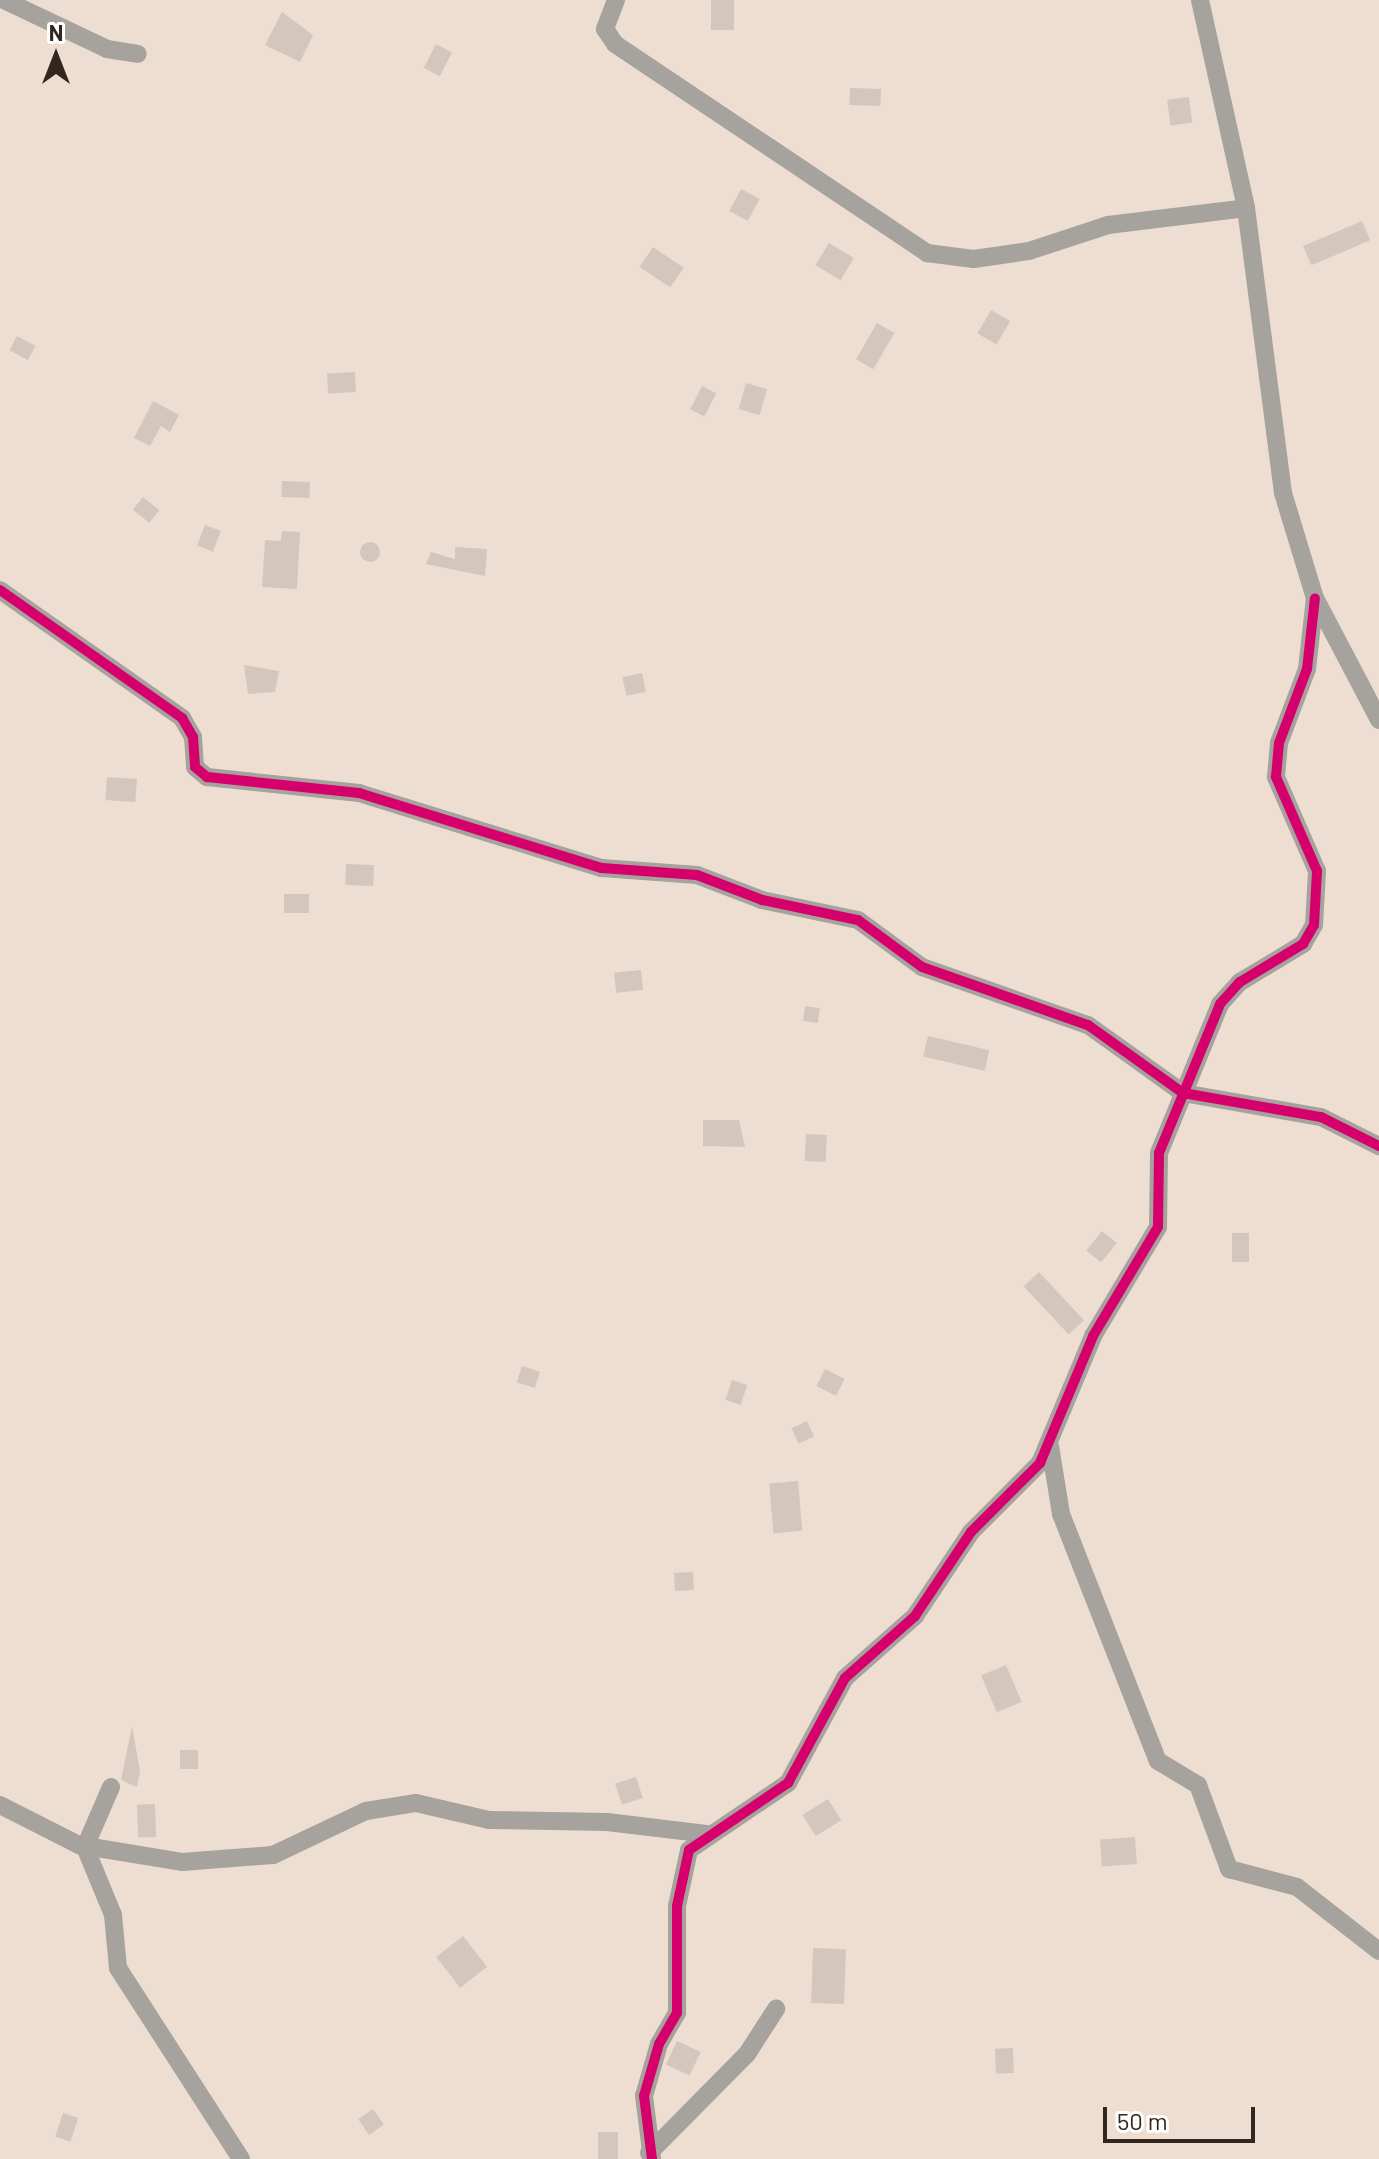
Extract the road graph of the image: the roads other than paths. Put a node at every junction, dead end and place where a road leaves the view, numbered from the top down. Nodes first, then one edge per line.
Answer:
1 (4, 0) edge
2 (616, 0) edge
3 (1200, 0) edge
4 (138, 54) dead end
5 (1246, 208) junction
6 (0, 590) edge
7 (1315, 598) junction
8 (1379, 720) edge
9 (1195, 1062) junction
10 (1155, 1074) junction
11 (1183, 1093) junction
12 (1379, 1146) edge
13 (1050, 1446) junction
14 (111, 1787) dead end
15 (0, 1805) edge
16 (708, 1834) junction
17 (85, 1847) junction
18 (1379, 1951) edge
19 (776, 2009) dead end
20 (650, 2155) edge
21 (241, 2159) edge

1 - 4 street
2 - 5 street
3 - 5 street
5 - 7 street
6 - 10 street
7 - 8 street
7 - 9 street
9 - 10 street
9 - 11 street
10 - 11 street
11 - 12 street
11 - 13 street
13 - 16 street
13 - 18 street
14 - 17 street
15 - 17 street
16 - 17 street
16 - 20 street
17 - 21 street
19 - 20 street

